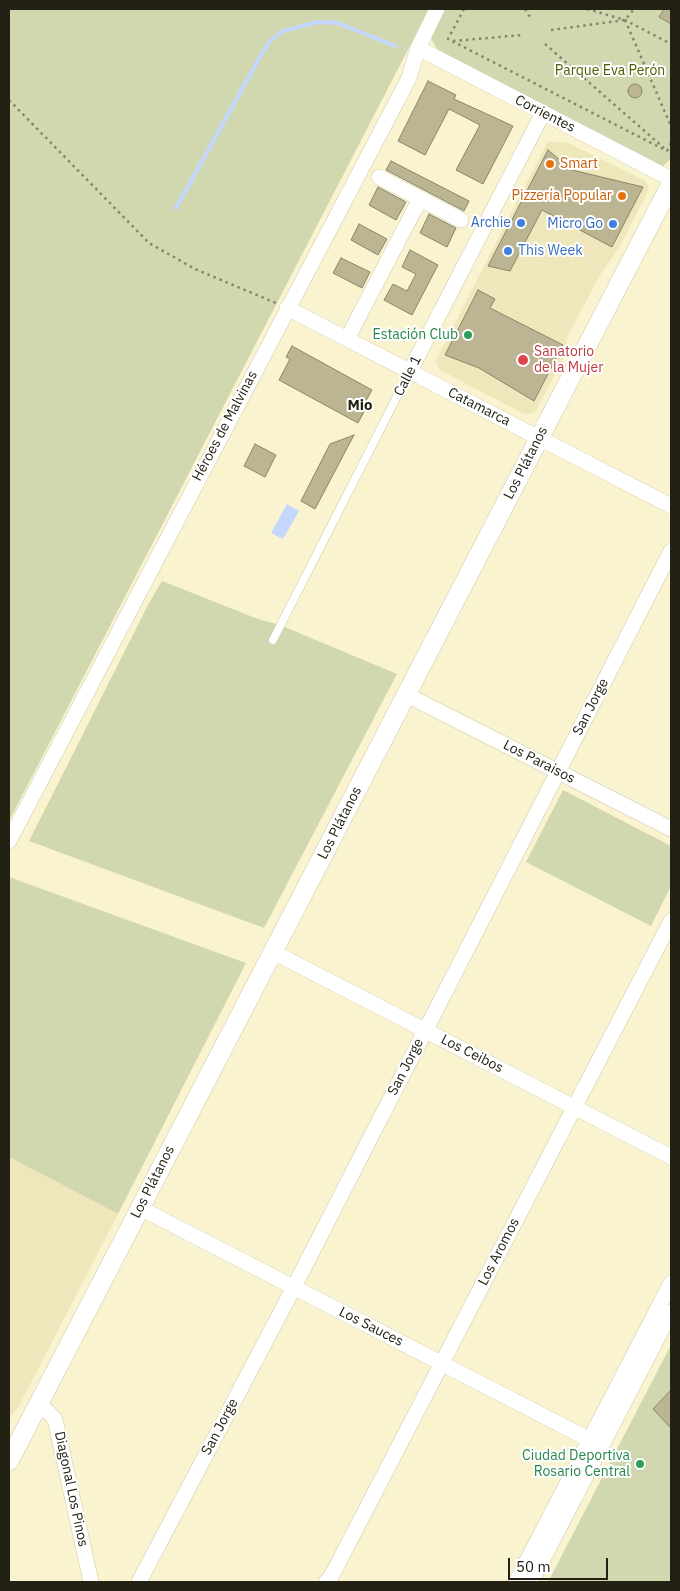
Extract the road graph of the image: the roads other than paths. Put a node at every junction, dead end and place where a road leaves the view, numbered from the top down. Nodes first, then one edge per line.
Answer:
1 (437, 9) edge
2 (418, 48) junction
3 (544, 113) junction
4 (379, 178) dead end
5 (671, 179) edge
6 (671, 184) edge
7 (420, 199) junction
8 (461, 220) dead end
9 (287, 308) junction
10 (347, 339) junction
11 (410, 371) junction
12 (540, 438) junction
13 (671, 506) edge
14 (671, 551) edge
15 (273, 640) dead end
16 (407, 695) junction
17 (558, 772) junction
18 (671, 829) edge
19 (9, 841) edge
20 (671, 921) edge
21 (273, 952) junction
22 (425, 1030) junction
23 (575, 1107) junction
24 (671, 1157) edge
25 (140, 1208) junction
26 (671, 1283) edge
27 (294, 1287) junction
28 (671, 1312) edge
29 (442, 1363) junction
30 (39, 1403) junction
31 (596, 1443) junction
32 (9, 1462) edge
33 (91, 1582) edge
34 (139, 1582) edge
35 (326, 1582) edge
36 (516, 1582) edge
37 (531, 1582) edge

1 - 2 street, Héroes de Malvinas
2 - 3 street, Corrientes
2 - 9 street, Héroes de Malvinas
3 - 5 street, Corrientes
3 - 11 street, Calle 1
4 - 7 street
6 - 12 street, Los Plátanos
7 - 8 street
7 - 10 street
9 - 10 street, Catamarca
9 - 19 street, Héroes de Malvinas
10 - 11 street, Catamarca
11 - 12 street, Catamarca
11 - 15 lane, Calle 1
12 - 13 street, Catamarca
12 - 16 street, Los Plátanos
14 - 17 street, San Jorge
16 - 17 street, Los Paraisos
16 - 21 street, Los Plátanos
17 - 18 street, Los Paraisos
17 - 22 street, San Jorge
20 - 23 street, Los Aromos
21 - 22 street, Los Ceibos
21 - 25 street, Los Plátanos
22 - 23 street, Los Ceibos
22 - 27 street, San Jorge
23 - 24 street, Los Ceibos
23 - 29 street, Los Aromos
25 - 27 street, Los Sauces
25 - 30 street, Los Plátanos
26 - 31 street
27 - 29 street, Los Sauces
27 - 34 street, San Jorge
28 - 31 street
29 - 31 street, Los Sauces
29 - 35 street, Los Aromos
30 - 32 street, Los Plátanos
30 - 33 street, Diagonal Los Pinos
31 - 36 street
31 - 37 street

